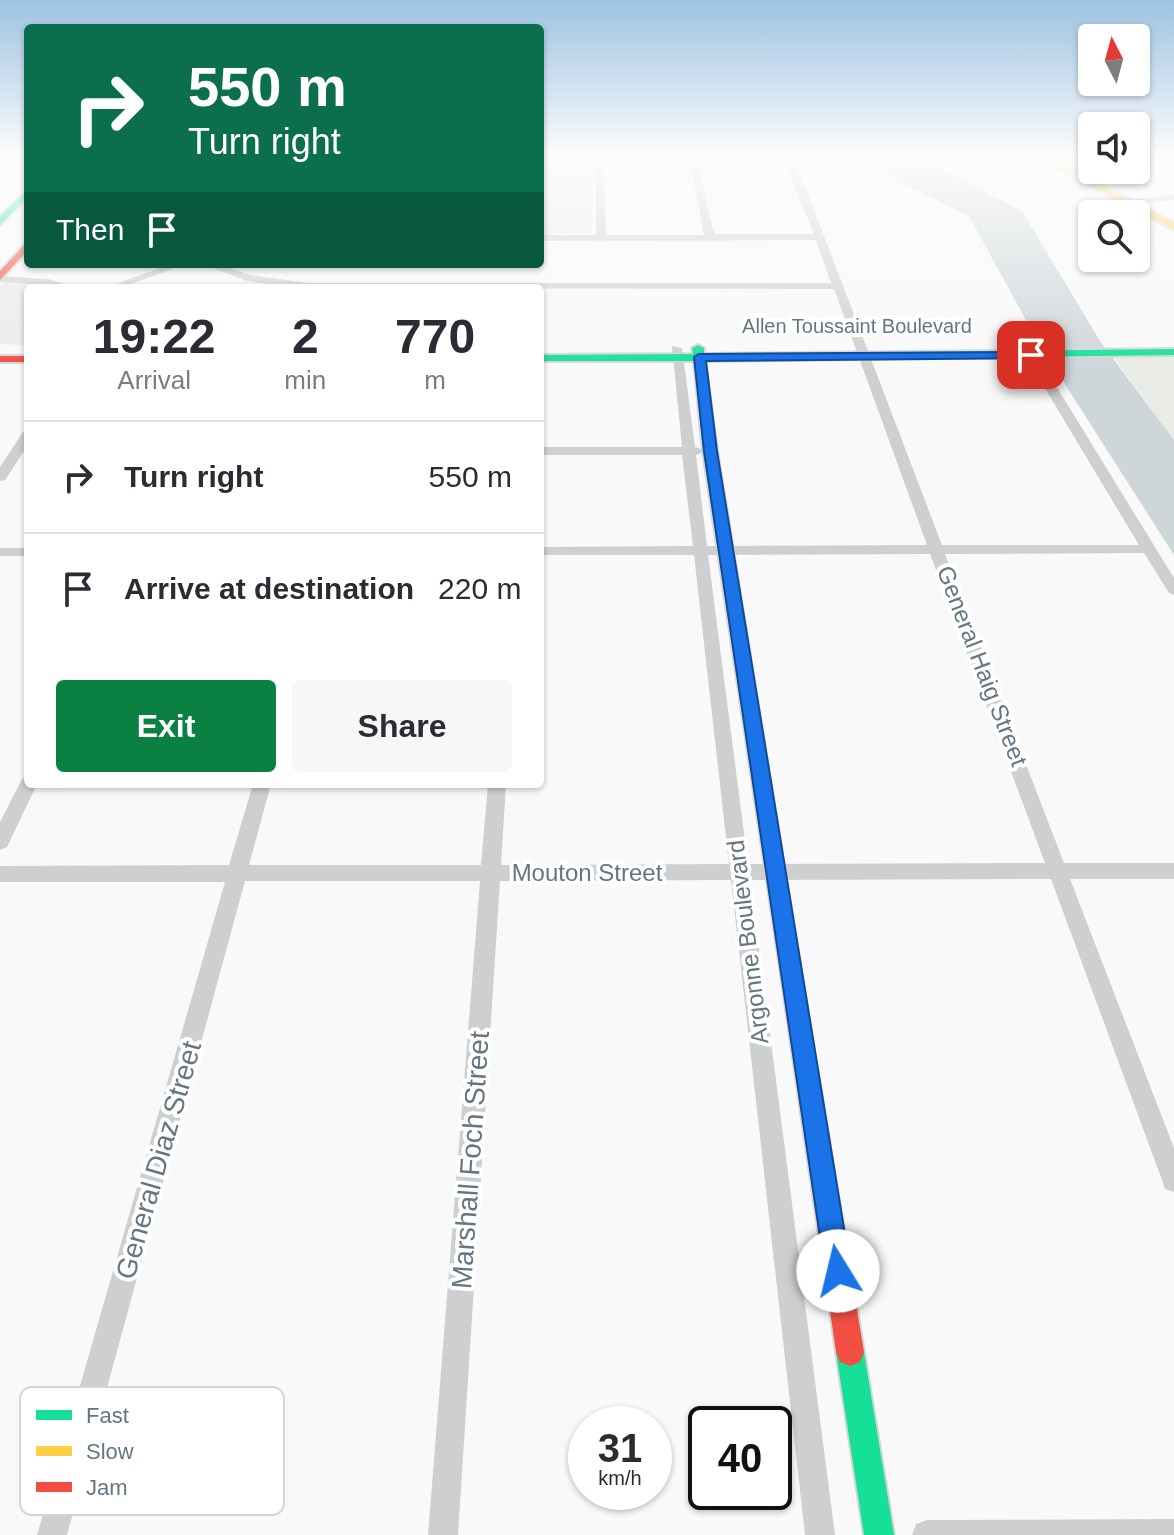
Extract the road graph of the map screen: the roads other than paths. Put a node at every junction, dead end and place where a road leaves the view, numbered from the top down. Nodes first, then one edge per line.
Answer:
1 (601, 227) edge
2 (708, 227) edge
3 (815, 227) edge
4 (819, 237) junction
5 (0, 238) edge
6 (24, 238) edge
7 (544, 238) edge
8 (601, 238) junction
9 (710, 238) junction
10 (24, 249) edge
11 (169, 268) edge
12 (219, 268) edge
13 (0, 278) edge
14 (57, 284) edge
15 (122, 284) edge
16 (294, 284) edge
17 (544, 286) edge
18 (837, 286) junction
19 (24, 348) edge
20 (0, 349) edge
21 (544, 349) edge
22 (1174, 349) edge
23 (864, 352) junction
24 (677, 353) junction
25 (699, 353) junction
26 (1033, 353) junction
27 (544, 358) edge
28 (0, 359) edge
29 (24, 359) edge
30 (544, 451) edge
31 (687, 451) junction
32 (710, 451) junction
33 (0, 452) edge
34 (22, 452) edge
35 (0, 477) edge
36 (1149, 549) junction
37 (699, 550) junction
38 (727, 550) junction
39 (937, 550) junction
40 (544, 551) edge
41 (0, 552) edge
42 (24, 552) edge
43 (1174, 590) edge
44 (26, 788) edge
45 (261, 788) edge
46 (497, 788) edge
47 (0, 842) edge
48 (1060, 871) junction
49 (1174, 871) edge
50 (740, 872) junction
51 (776, 872) junction
52 (491, 873) junction
53 (0, 874) edge
54 (238, 874) junction
55 (1174, 1180) edge
56 (94, 1387) edge
57 (58, 1515) edge
58 (1174, 1534) edge
59 (52, 1535) edge
60 (443, 1535) edge
61 (820, 1535) edge
62 (879, 1535) edge
63 (927, 1535) edge

1 - 8 street
2 - 9 street
3 - 4 street, General Haig Street
4 - 9 street
4 - 18 street, General Haig Street
5 - 6 street
7 - 8 street
8 - 9 street
10 - 13 street
11 - 15 street
12 - 16 street
13 - 14 street
17 - 18 street
18 - 23 street, General Haig Street
19 - 20 street
21 - 24 street, Allen Toussaint Boulevard
22 - 26 street, Allen Toussaint Boulevard
23 - 25 street, Allen Toussaint Boulevard
23 - 26 street, Allen Toussaint Boulevard
23 - 39 street, General Haig Street
24 - 25 street, Allen Toussaint Boulevard
24 - 27 street, Allen Toussaint Boulevard
24 - 31 street, Argonne Boulevard
25 - 32 street, Argonne Boulevard
26 - 36 street
28 - 29 street
30 - 31 street
31 - 32 street
31 - 37 street, Argonne Boulevard
32 - 38 street, Argonne Boulevard
33 - 34 street
34 - 35 street
36 - 39 street
36 - 43 street
37 - 38 street
37 - 40 street
37 - 50 street, Argonne Boulevard
38 - 39 street
38 - 51 street, Argonne Boulevard
39 - 48 street, General Haig Street
41 - 42 street
44 - 47 street
45 - 54 street, General Diaz Street
46 - 52 street, Marshall Foch Street
48 - 49 street, Mouton Street
48 - 51 street, Mouton Street
48 - 55 street, General Haig Street
50 - 51 street, Mouton Street
50 - 52 street, Mouton Street
50 - 61 street, Argonne Boulevard
51 - 62 street, Argonne Boulevard
52 - 54 street, Mouton Street
52 - 60 street, Marshall Foch Street
53 - 54 street, Mouton Street
54 - 56 street, General Diaz Street
57 - 59 street, General Diaz Street
58 - 63 street

